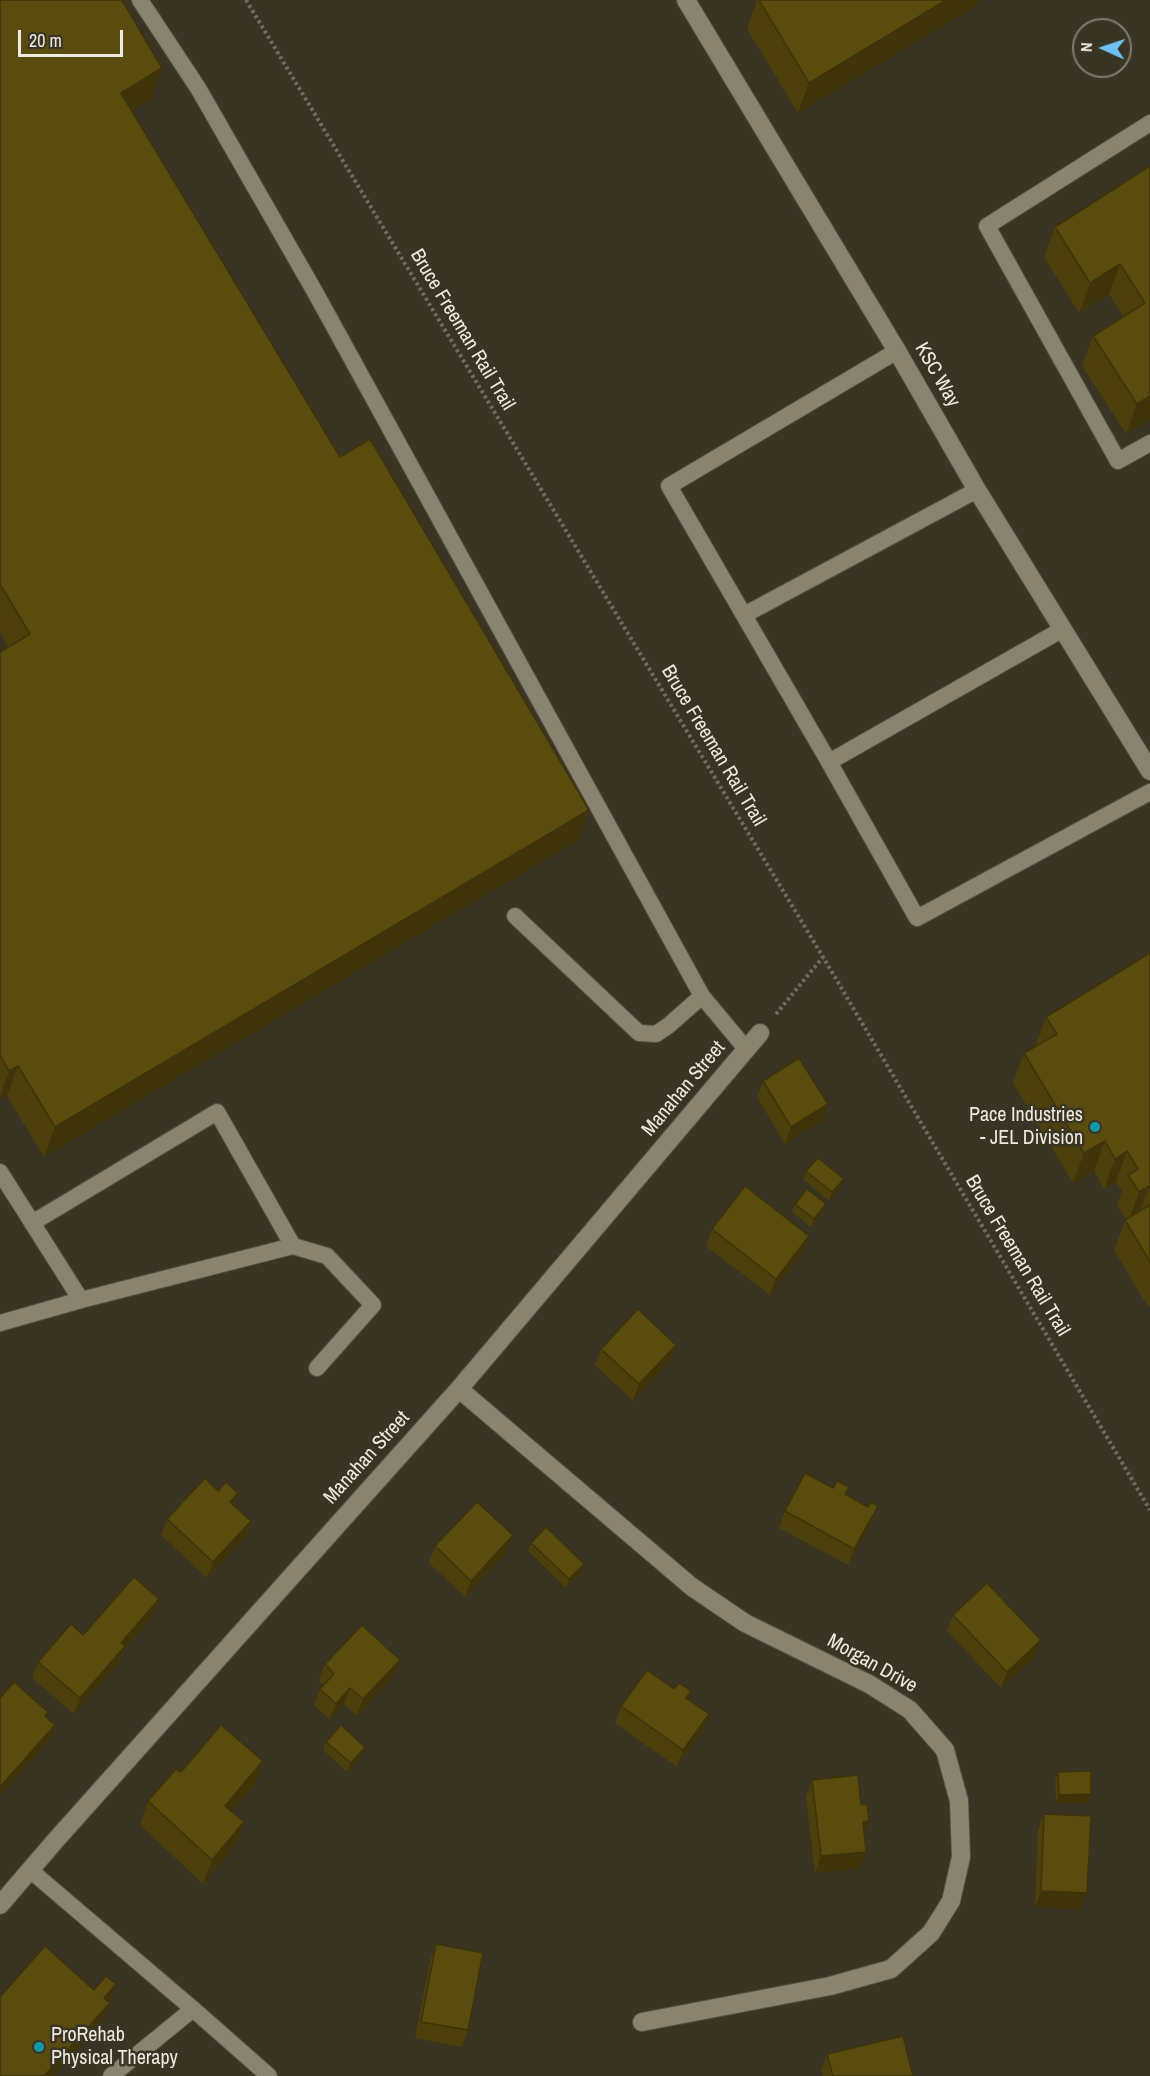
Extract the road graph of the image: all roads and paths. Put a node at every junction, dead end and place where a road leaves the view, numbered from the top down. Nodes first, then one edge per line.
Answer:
1 (140, 0) edge
2 (246, 0) edge
3 (686, 0) edge
4 (1150, 123) edge
5 (897, 351) junction
6 (1150, 443) edge
7 (977, 490) junction
8 (744, 615) junction
9 (1063, 629) junction
10 (829, 762) junction
11 (1150, 771) edge
12 (1150, 792) edge
13 (515, 916) dead end
14 (823, 957) junction
15 (702, 996) junction
16 (760, 1033) joint
17 (747, 1050) junction
18 (0, 1172) edge
19 (32, 1223) junction
20 (293, 1246) junction
21 (81, 1300) junction
22 (0, 1323) edge
23 (318, 1368) dead end
24 (459, 1389) junction
25 (1150, 1510) edge
26 (30, 1870) junction
27 (0, 1905) edge
28 (193, 2009) junction
29 (642, 2022) dead end
30 (111, 2076) edge
31 (269, 2076) edge

1 - 15 lane
2 - 14 path, Bruce Freeman Rail Trail
3 - 5 street, KSC Way
4 - 6 lane
5 - 7 street, KSC Way
5 - 8 lane
7 - 8 lane
7 - 9 street, KSC Way
8 - 10 lane
9 - 10 lane
9 - 11 street, KSC Way
10 - 12 lane
13 - 15 lane
14 - 16 path
14 - 25 path, Bruce Freeman Rail Trail
15 - 17 lane
16 - 17 street, Manahan Street
17 - 24 street, Manahan Street
18 - 19 lane
19 - 20 lane
19 - 21 lane
20 - 21 lane
20 - 23 lane
21 - 22 lane
24 - 26 street, Manahan Street
24 - 29 street, Morgan Drive
26 - 27 street, Manahan Street
26 - 28 lane
28 - 30 lane
28 - 31 lane

